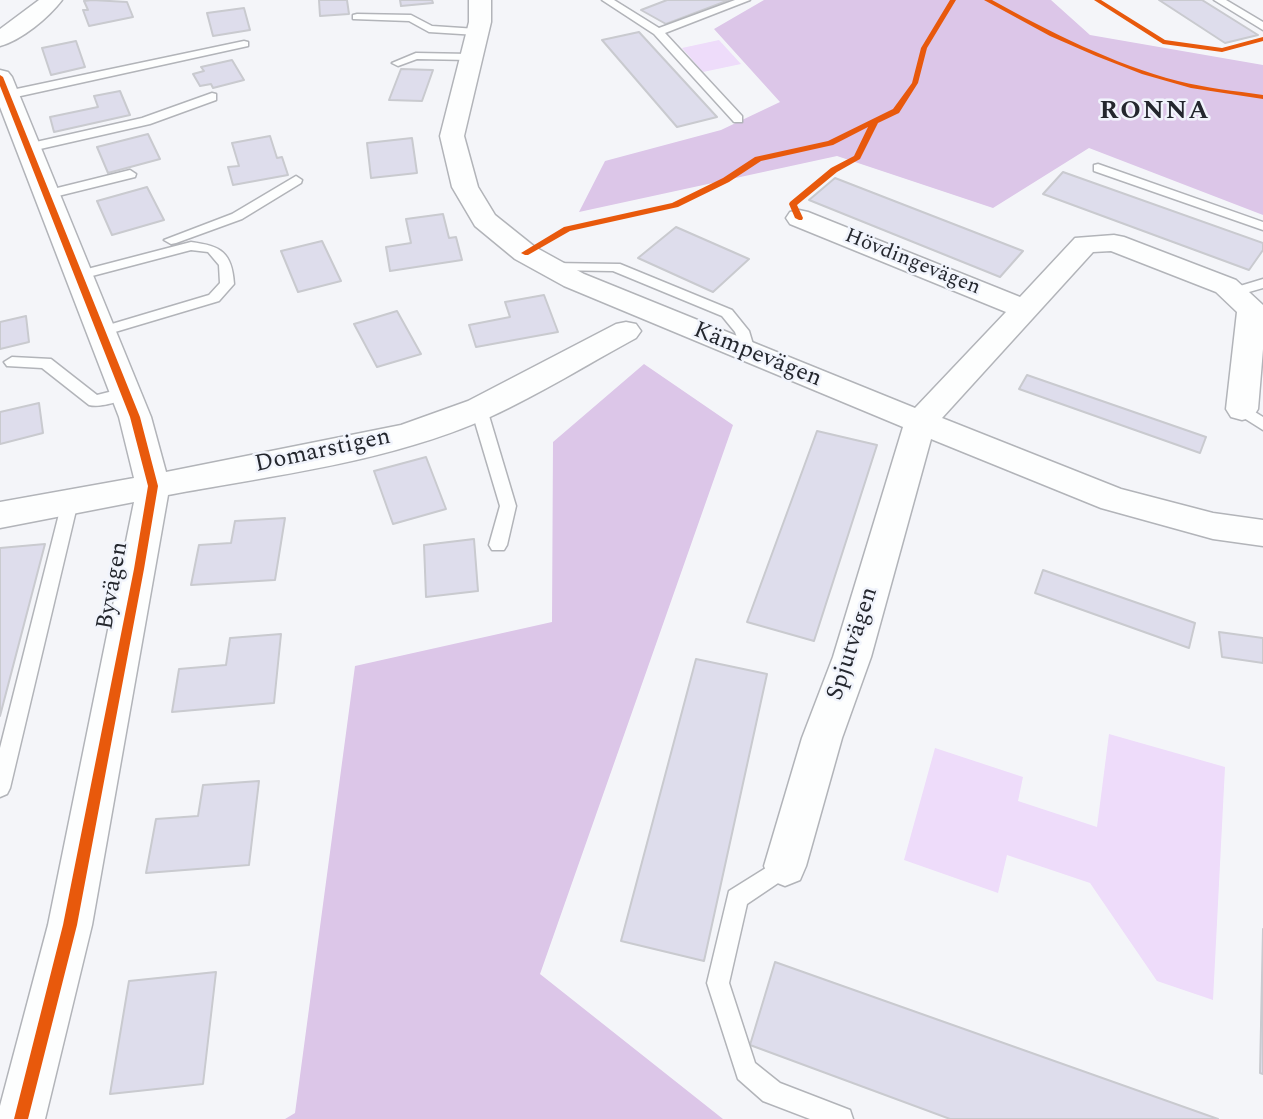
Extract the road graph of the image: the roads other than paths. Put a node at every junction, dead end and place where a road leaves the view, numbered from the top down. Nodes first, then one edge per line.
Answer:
1 (51, 0) edge
2 (480, 0) edge
3 (607, 0) edge
4 (745, 0) edge
5 (1219, 0) edge
6 (357, 17) dead end
7 (1263, 27) edge
8 (658, 32) junction
9 (0, 39) edge
10 (244, 44) dead end
11 (474, 45) junction
12 (398, 63) dead end
13 (212, 97) dead end
14 (10, 111) edge
15 (738, 119) dead end
16 (1098, 168) dead end
17 (130, 174) dead end
18 (296, 180) dead end
19 (46, 195) junction
20 (799, 218) dead end
21 (1263, 226) edge
22 (75, 272) junction
23 (1263, 283) edge
24 (1235, 292) junction
25 (1025, 309) junction
26 (626, 331) dead end
27 (100, 332) junction
28 (12, 362) dead end
29 (125, 393) junction
30 (479, 409) junction
31 (1253, 417) edge
32 (920, 422) junction
33 (153, 486) junction
34 (71, 502) junction
35 (0, 515) edge
36 (1263, 533) edge
37 (498, 545) dead end
38 (0, 788) edge
39 (785, 866) joint
40 (20, 1119) edge
41 (841, 1119) edge

1 - 9 street
2 - 11 street, Kämpevägen
3 - 8 lane
4 - 8 lane
5 - 7 lane
6 - 11 lane
8 - 15 lane
10 - 14 lane
11 - 12 lane
11 - 32 street, Kämpevägen
13 - 14 lane
14 - 19 street, Byvägen
16 - 21 lane
17 - 19 lane
18 - 22 lane
19 - 22 street, Byvägen
20 - 25 street, Hövdingevägen
22 - 27 street, Byvägen
22 - 27 lane
23 - 24 lane
24 - 25 street
24 - 31 street
25 - 32 street
26 - 30 street, Domarstigen
27 - 29 street, Byvägen
28 - 29 lane
29 - 33 street, Byvägen
30 - 33 street, Domarstigen
30 - 37 lane
32 - 36 street, Kämpevägen
32 - 39 street, Spjutvägen
33 - 34 street, Domarstigen
33 - 40 street, Byvägen
34 - 35 street, Domarstigen
34 - 38 lane
39 - 41 lane

